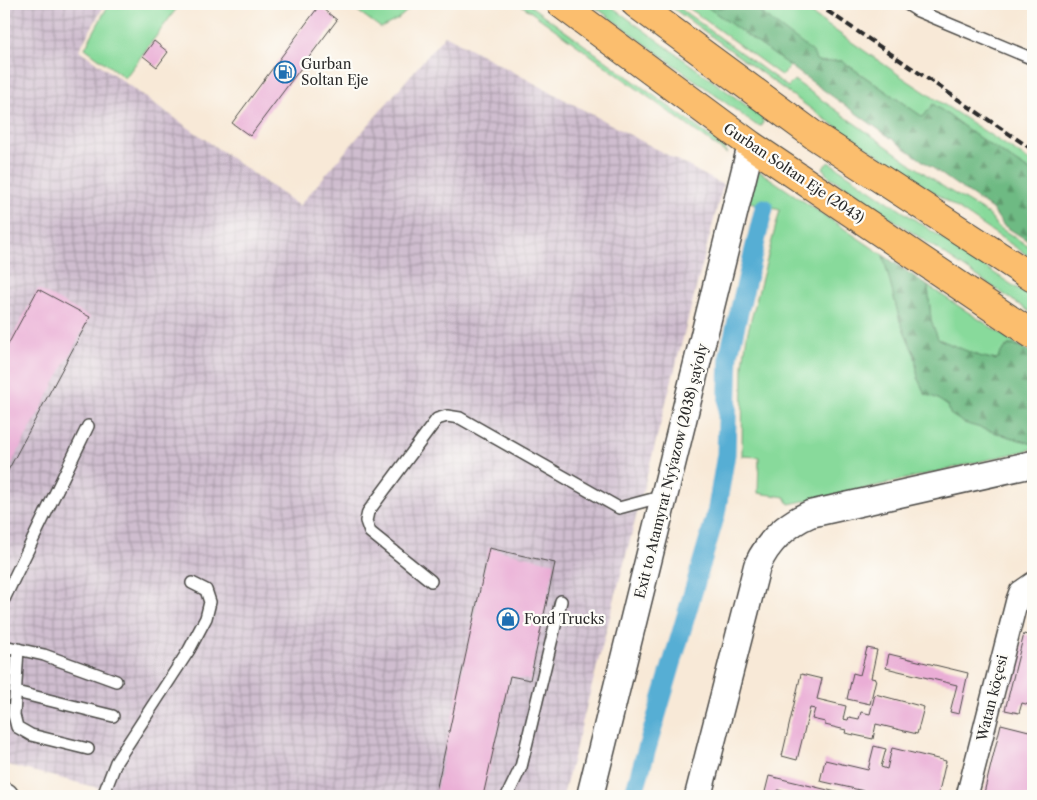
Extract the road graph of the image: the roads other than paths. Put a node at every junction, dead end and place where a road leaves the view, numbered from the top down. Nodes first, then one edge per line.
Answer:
1 (561, 4) edge
2 (636, 4) edge
3 (908, 4) edge
4 (1033, 59) edge
5 (751, 145) junction
6 (1033, 278) edge
7 (1033, 335) edge
8 (88, 426) dead end
9 (1033, 464) edge
10 (665, 496) junction
11 (432, 581) dead end
12 (192, 583) dead end
13 (1033, 583) edge
14 (4, 600) edge
15 (561, 601) dead end
16 (4, 646) edge
17 (18, 649) junction
18 (116, 681) dead end
19 (16, 692) junction
20 (113, 716) dead end
21 (88, 749) dead end
22 (104, 796) edge
23 (507, 796) edge
24 (590, 796) edge
25 (698, 796) edge
26 (967, 796) edge

1 - 5 highway, Gurban Soltan Eje (2043)
2 - 6 highway
3 - 4 lane
5 - 7 highway, Gurban Soltan Eje (2043)
5 - 10 street, Exit to Atamyrat Nyýazow (2038) şaýoly
8 - 14 lane
9 - 25 street
10 - 11 lane
10 - 24 street, Exit to Atamyrat Nyýazow (2038) şaýoly
12 - 22 lane
13 - 26 street, Watan köçesi
15 - 23 lane
16 - 17 lane
17 - 18 lane
17 - 19 lane
19 - 20 lane
19 - 21 lane

